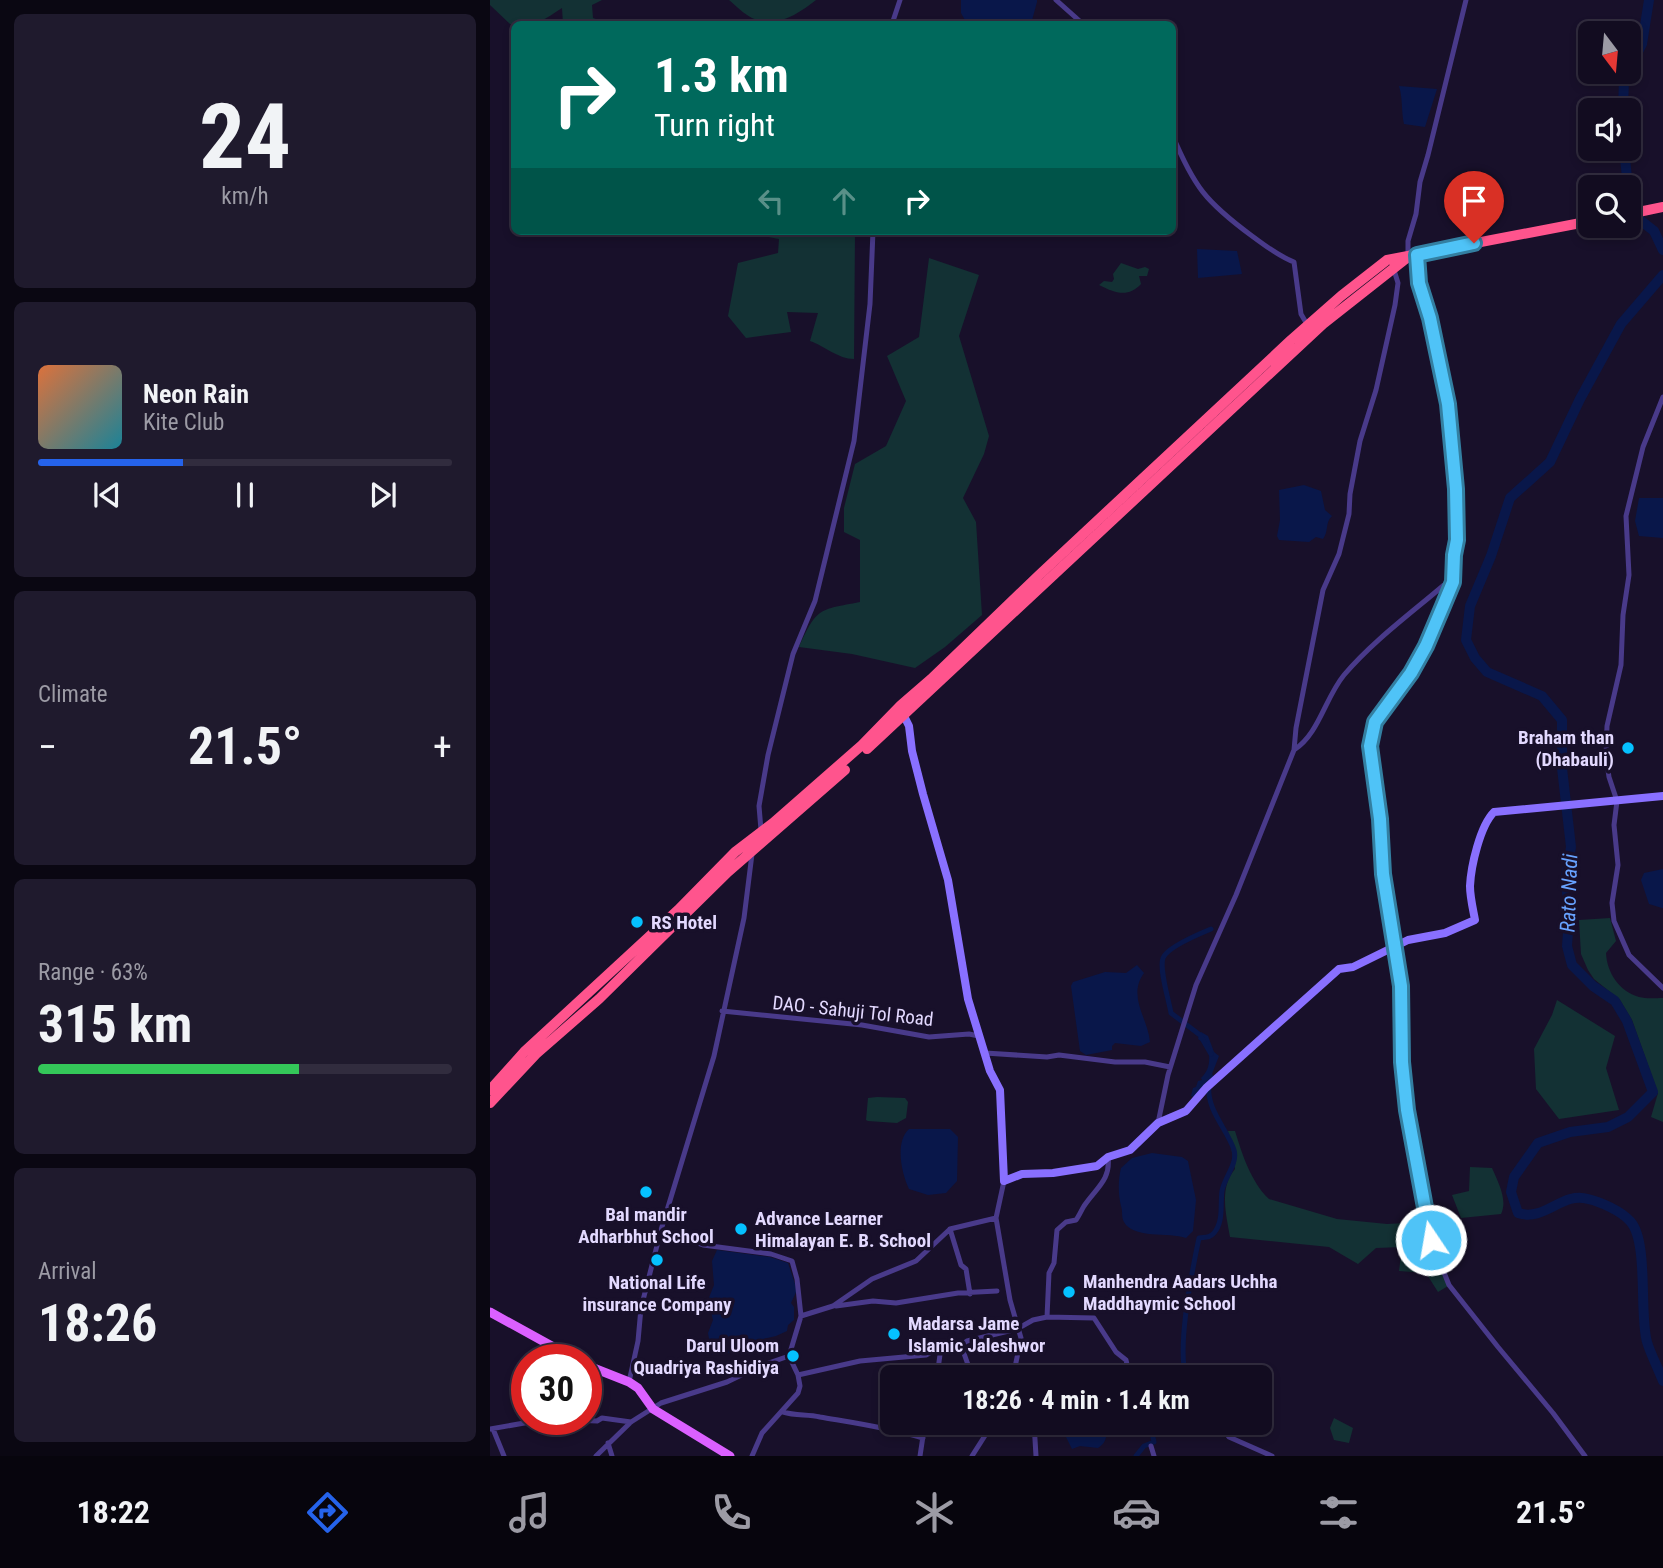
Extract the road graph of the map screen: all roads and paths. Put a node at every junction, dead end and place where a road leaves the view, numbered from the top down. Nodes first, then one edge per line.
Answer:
1 (900, 0) edge
2 (1056, 0) edge
3 (1466, 0) edge
4 (893, 21) edge
5 (1080, 21) edge
6 (1176, 143) edge
7 (1663, 208) edge
8 (1641, 212) edge
9 (1578, 224) edge
10 (873, 235) edge
11 (1412, 256) junction
12 (1394, 269) junction
13 (1308, 326) junction
14 (1663, 397) edge
15 (1452, 585) junction
16 (934, 682) junction
17 (904, 716) junction
18 (1294, 750) junction
19 (1663, 796) edge
20 (1614, 801) junction
21 (761, 831) junction
22 (746, 853) junction
23 (1396, 945) junction
24 (1663, 988) edge
25 (722, 1012) junction
26 (980, 1036) junction
27 (985, 1053) junction
28 (1170, 1067) junction
29 (490, 1090) edge
30 (490, 1103) edge
31 (1158, 1123) junction
32 (1108, 1157) junction
33 (1004, 1181) junction
34 (996, 1218) junction
35 (950, 1229) junction
36 (661, 1230) junction
37 (996, 1291) dead end
38 (970, 1294) junction
39 (833, 1306) junction
40 (490, 1312) edge
41 (801, 1316) junction
42 (1047, 1317) junction
43 (1017, 1329) junction
44 (549, 1344) edge
45 (961, 1345) junction
46 (941, 1347) junction
47 (789, 1356) junction
48 (939, 1365) edge
49 (967, 1365) edge
50 (1015, 1365) edge
51 (1127, 1365) edge
52 (602, 1371) edge
53 (797, 1376) junction
54 (629, 1382) junction
55 (653, 1409) junction
56 (783, 1412) junction
57 (631, 1422) junction
58 (491, 1429) edge
59 (923, 1435) edge
60 (985, 1435) edge
61 (1035, 1435) edge
62 (1227, 1435) edge
63 (923, 1438) junction
64 (608, 1443) junction
65 (1151, 1446) dead end
66 (504, 1456) edge
67 (596, 1456) edge
68 (612, 1456) edge
69 (730, 1456) edge
70 (752, 1456) edge
71 (920, 1456) edge
72 (972, 1456) edge
73 (1036, 1456) edge
74 (1154, 1456) edge
75 (1272, 1456) edge
76 (1585, 1456) edge

1 - 4 street
2 - 5 street
3 - 11 street
6 - 13 street
7 - 8 highway
9 - 11 highway
10 - 21 street
11 - 12 highway
11 - 13 highway
11 - 15 street
12 - 16 highway
12 - 18 street
13 - 16 highway
14 - 20 street
15 - 18 street
15 - 23 street
16 - 17 highway
16 - 21 highway
17 - 22 highway
17 - 26 street
18 - 28 street
19 - 20 street
20 - 23 street
20 - 24 street
21 - 22 highway
22 - 25 street
22 - 29 highway
22 - 30 highway
23 - 31 street
23 - 76 street
25 - 26 street, DAO - Sahuji Tol Road
25 - 36 street
26 - 27 street
27 - 28 street
27 - 33 street
28 - 31 street
31 - 32 street
32 - 33 street
32 - 42 street
33 - 34 street
34 - 35 street
34 - 43 street
35 - 38 street
35 - 39 street
36 - 41 street
36 - 54 street
37 - 38 street
38 - 39 street
39 - 41 street
40 - 44 main road
41 - 47 street
42 - 43 street
42 - 51 street
43 - 45 street
43 - 50 street
45 - 46 street
45 - 49 street
46 - 48 street
46 - 53 street
47 - 53 street
47 - 55 street
52 - 54 main road
53 - 56 street
54 - 55 main road
55 - 57 street
55 - 69 main road
56 - 63 street
56 - 70 street
57 - 58 street
57 - 64 street
58 - 66 street
59 - 63 street
60 - 72 street
61 - 73 street
62 - 75 street
63 - 71 street
64 - 67 street
64 - 68 street
65 - 74 street

